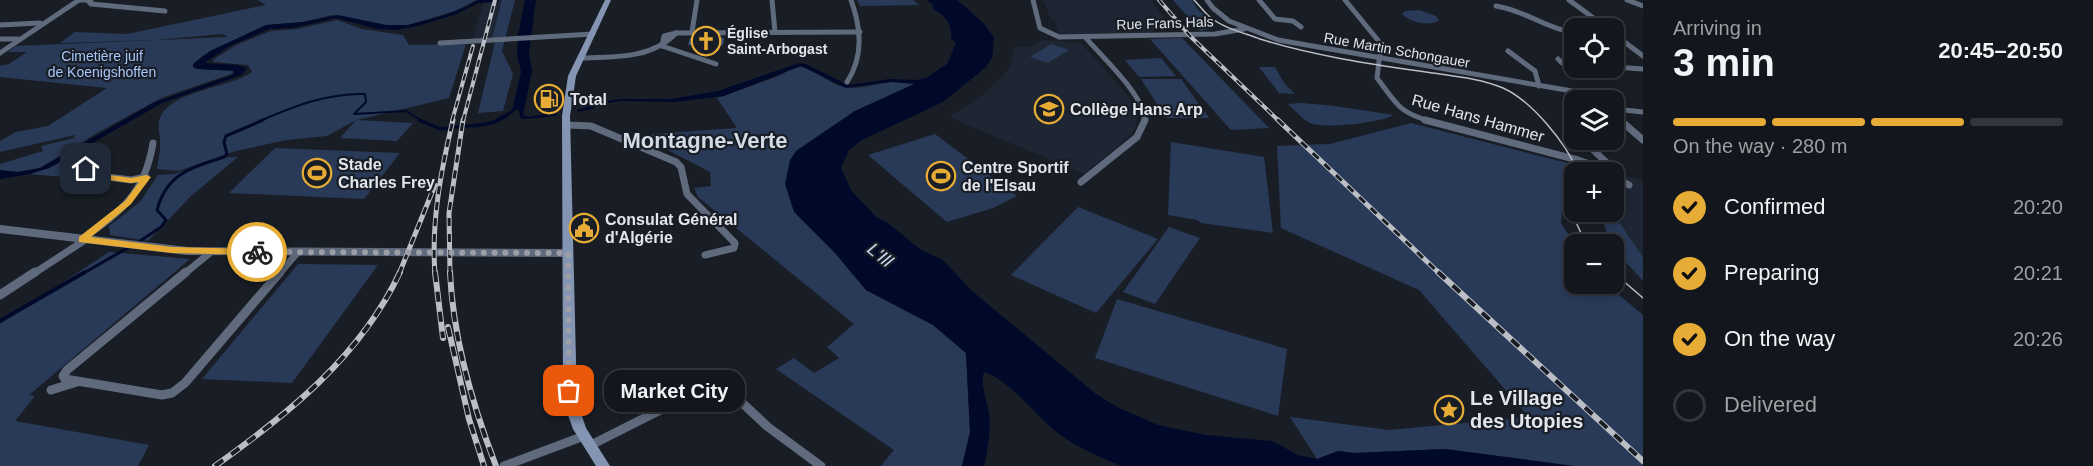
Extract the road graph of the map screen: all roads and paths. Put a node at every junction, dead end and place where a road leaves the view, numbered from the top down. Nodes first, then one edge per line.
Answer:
1 (78, 0) edge
2 (90, 0) edge
3 (609, 0) edge
4 (698, 0) edge
5 (772, 0) edge
6 (851, 0) edge
7 (1033, 0) edge
8 (1207, 0) edge
9 (1259, 0) edge
10 (1345, 0) edge
11 (1569, 0) edge
12 (1627, 0) edge
13 (1496, 6) dead end
14 (1643, 6) edge
15 (165, 11) dead end
16 (1593, 18) edge
17 (42, 23) junction
18 (0, 25) edge
19 (1301, 27) dead end
20 (1244, 29) junction
21 (1564, 31) edge
22 (692, 32) junction
23 (775, 32) junction
24 (860, 32) junction
25 (592, 34) junction
26 (1086, 38) junction
27 (0, 39) edge
28 (19, 39) junction
29 (1624, 42) edge
30 (440, 43) dead end
31 (662, 46) junction
32 (1508, 51) dead end
33 (0, 53) edge
34 (1643, 56) edge
35 (581, 58) junction
36 (1380, 59) junction
37 (1558, 60) dead end
38 (1564, 63) edge
39 (716, 64) dead end
40 (1624, 68) edge
41 (1643, 69) edge
42 (847, 82) dead end
43 (1539, 86) junction
44 (1564, 91) edge
45 (1624, 111) edge
46 (1643, 112) edge
47 (1624, 123) edge
48 (567, 125) junction
49 (1624, 126) edge
50 (1627, 126) junction
51 (1643, 140) edge
52 (153, 143) dead end
53 (1593, 150) edge
54 (1581, 162) edge
55 (1606, 162) edge
56 (86, 169) dead end
57 (146, 177) junction
58 (1081, 182) dead end
59 (1624, 182) edge
60 (1629, 185) dead end
61 (0, 229) edge
62 (84, 240) junction
63 (211, 252) junction
64 (297, 253) junction
65 (568, 253) junction
66 (705, 255) dead end
67 (0, 294) edge
68 (78, 381) junction
69 (51, 390) dead end
70 (587, 441) junction
71 (504, 466) edge
72 (603, 466) edge
73 (821, 466) edge

1 - 2 street
1 - 17 street
2 - 15 street
3 - 25 main road
4 - 22 street
5 - 23 street
6 - 24 street
7 - 26 street, Rue Frans Hals
8 - 20 street, Rue Martin Schongauer
9 - 19 street
10 - 36 street, Rue Hans Hammer
11 - 16 street
12 - 14 street
13 - 21 street
17 - 18 street
17 - 28 street
20 - 26 street, Rue Frans Hals
20 - 36 street, Rue Martin Schongauer
22 - 23 street
22 - 31 street
23 - 24 street
24 - 42 street
25 - 30 street
25 - 35 main road
26 - 58 street
27 - 28 street
28 - 33 street
29 - 34 street
31 - 35 street
31 - 39 street
32 - 43 street
35 - 48 main road
36 - 43 street, Rue Martin Schongauer
36 - 54 street, Rue Hans Hammer
37 - 38 street
40 - 41 street
43 - 44 street, Rue Martin Schongauer
45 - 46 street
47 - 50 street
48 - 65 main road
48 - 66 street
49 - 50 street
50 - 51 street
52 - 57 street
53 - 55 street
56 - 57 street
57 - 62 street
59 - 60 street
61 - 62 street
62 - 63 street
62 - 67 street
63 - 64 street
63 - 68 street
64 - 65 street
64 - 68 street
65 - 70 main road
68 - 69 street
70 - 71 street
70 - 72 main road
70 - 73 street

